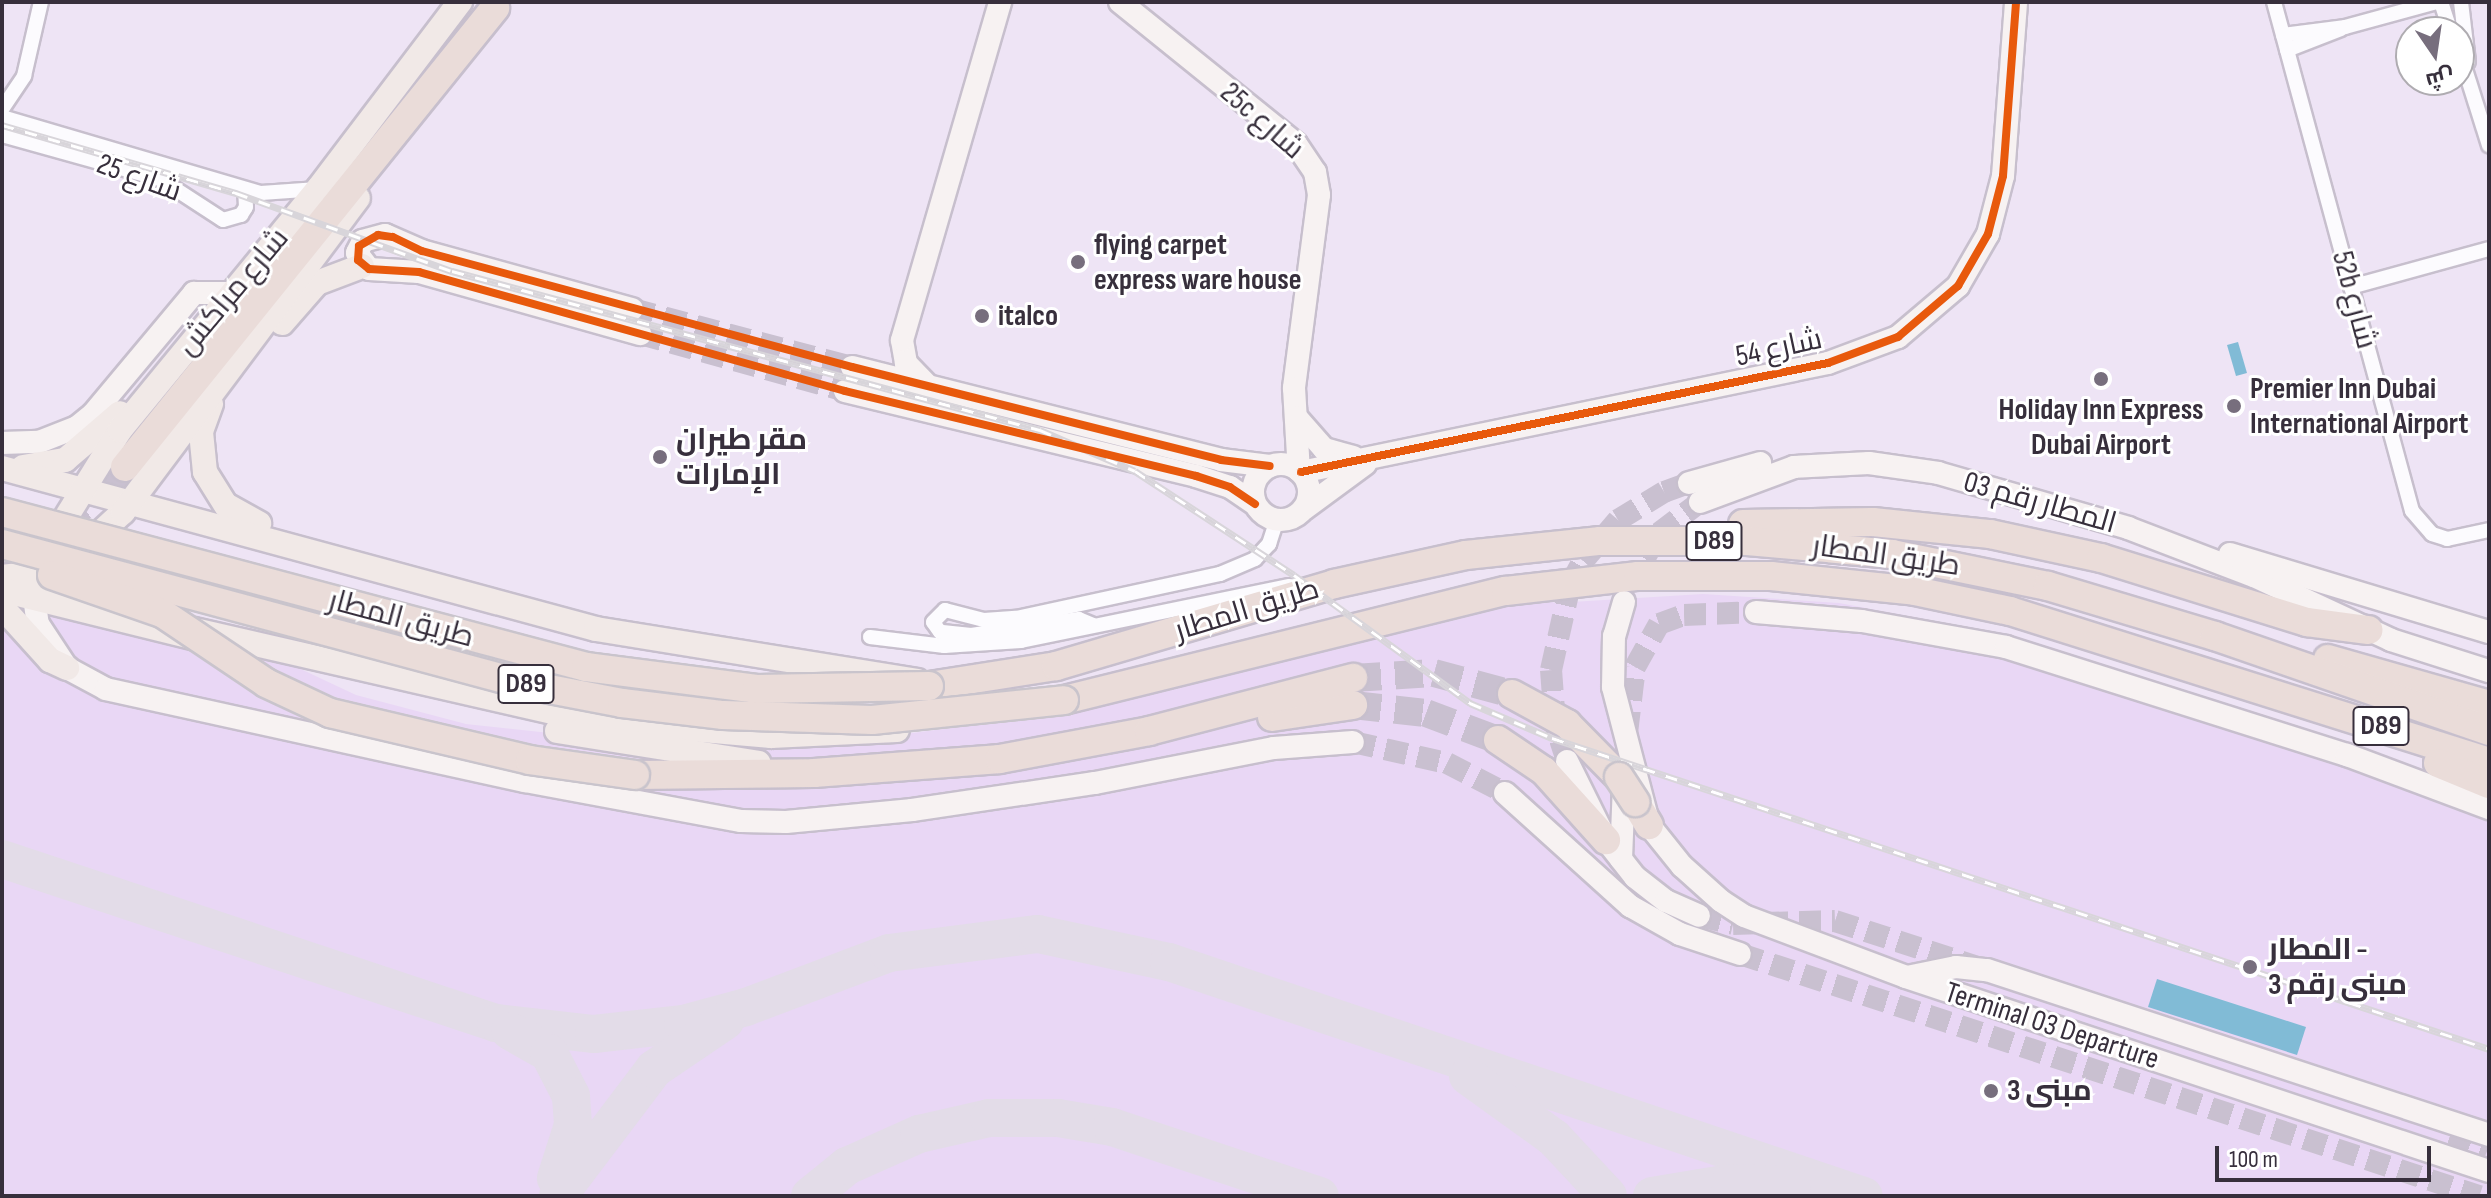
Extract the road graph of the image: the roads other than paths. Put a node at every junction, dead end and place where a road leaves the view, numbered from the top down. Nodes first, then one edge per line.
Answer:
1 (41, 2) edge
2 (460, 2) edge
3 (1000, 2) edge
4 (1120, 2) edge
5 (2016, 2) edge
6 (2274, 2) edge
7 (2439, 2) edge
8 (497, 5) edge
9 (2285, 42) junction
10 (2475, 92) edge
11 (2, 109) edge
12 (2, 117) edge
13 (2, 135) edge
14 (2489, 145) edge
15 (136, 156) junction
16 (139, 173) junction
17 (245, 189) junction
18 (318, 189) junction
19 (330, 236) junction
20 (2489, 249) edge
21 (362, 266) junction
22 (2351, 287) junction
23 (230, 293) junction
24 (632, 309) tunnel mouth
25 (640, 334) tunnel mouth
26 (250, 357) junction
27 (852, 367) tunnel mouth
28 (926, 384) junction
29 (845, 391) tunnel mouth
30 (145, 397) junction
31 (1295, 420) junction
32 (2, 443) edge
33 (1369, 460) junction
34 (1272, 466) junction
35 (2, 467) edge
36 (125, 467) tunnel mouth
37 (1300, 472) junction
38 (1695, 492) tunnel mouth
39 (75, 498) junction
40 (132, 501) junction
41 (1255, 504) junction
42 (1304, 509) junction
43 (2, 512) edge
44 (1277, 520) junction
45 (111, 524) junction
46 (2128, 528) junction
47 (2489, 530) edge
48 (1600, 541) junction
49 (2, 544) edge
50 (72, 550) junction
51 (318, 550) junction
52 (2, 559) edge
53 (43, 564) junction
54 (2, 577) edge
55 (1334, 584) junction
56 (2, 590) edge
57 (463, 591) junction
58 (34, 597) junction
59 (1624, 602) tunnel mouth
60 (2, 607) edge
61 (1756, 612) tunnel mouth
62 (1093, 625) junction
63 (2368, 630) junction
64 (2489, 632) edge
65 (2215, 636) junction
66 (870, 637) dead end
67 (254, 646) junction
68 (67, 668) junction
69 (2489, 671) edge
70 (929, 686) junction
71 (2273, 690) junction
72 (1353, 692) tunnel mouth
73 (1512, 694) tunnel mouth
74 (1064, 700) junction
75 (498, 704) junction
76 (2489, 705) edge
77 (2489, 731) edge
78 (1498, 740) tunnel mouth
79 (1353, 742) tunnel mouth
80 (1567, 761) tunnel mouth
81 (2489, 762) edge
82 (864, 769) junction
83 (1622, 771) junction
84 (2489, 784) edge
85 (1505, 793) tunnel mouth
86 (2489, 808) edge
87 (1642, 813) junction
88 (1614, 849) junction
89 (1666, 901) junction
90 (1699, 916) tunnel mouth
91 (1673, 930) junction
92 (1740, 954) tunnel mouth
93 (1906, 977) junction
94 (2489, 1135) edge
95 (2489, 1171) edge

1 - 11 street
2 - 18 main road, شارع مراكش
3 - 28 main road
4 - 31 main road, 25c شارع
5 - 33 main road, شارع 54
6 - 9 street, 52b شارع
7 - 9 street
8 - 19 main road
8 - 36 highway
9 - 22 street, 52b شارع
10 - 14 street
12 - 15 street, شارع 25
13 - 16 street, شارع 25
15 - 16 street
15 - 17 street, شارع 25
16 - 17 street, شارع 25
17 - 18 street, شارع 25
18 - 23 main road, شارع مراكش
19 - 26 main road
19 - 40 main road
20 - 22 street
21 - 24 main road
21 - 25 main road
21 - 26 main road
22 - 47 street, 52b شارع
23 - 30 main road, شارع مراكش
23 - 32 main road
26 - 51 main road
27 - 28 main road
28 - 34 main road
29 - 41 main road
30 - 35 main road
30 - 39 main road, شارع مراكش
31 - 33 main road
31 - 34 main road, 25c شارع
31 - 37 main road, 25c شارع
33 - 37 main road, شارع 54
33 - 42 main road, شارع 54
34 - 37 main road
34 - 41 main road
35 - 39 main road
37 - 42 main road
38 - 46 main road, المطار رقم 03
39 - 40 main road
39 - 50 main road
39 - 53 main road, شارع مراكش
40 - 45 main road
40 - 51 main road
41 - 44 main road
42 - 44 main road
43 - 70 highway, طريق المطار / D89, bridge
44 - 62 street
45 - 50 main road
45 - 57 main road
46 - 63 main road, المطار رقم 03
46 - 64 main road
48 - 55 highway, طريق المطار / D89
48 - 63 highway
48 - 65 highway, طريق المطار / D89
49 - 74 highway, طريق المطار / D89, bridge
50 - 53 main road
50 - 67 main road
51 - 57 main road
52 - 82 highway, bridge
53 - 54 main road
53 - 58 main road, شارع مراكش
55 - 62 street
55 - 70 highway, طريق المطار / D89
56 - 58 main road
57 - 70 main road
58 - 67 main road
58 - 68 main road
59 - 87 main road
60 - 68 main road
61 - 86 main road
62 - 66 street
63 - 69 main road, المطار رقم 03
65 - 76 highway
65 - 77 highway, طريق المطار / D89
67 - 75 main road
68 - 79 main road
71 - 74 highway, طريق المطار / D89
71 - 81 highway, طريق المطار / D89
71 - 84 highway
72 - 82 highway
73 - 83 highway
74 - 75 main road
75 - 82 main road
78 - 88 highway
80 - 88 main road
83 - 87 highway, bridge
83 - 88 main road
85 - 91 main road
87 - 93 main road, Terminal 03 Departure
88 - 89 main road
89 - 90 main road
89 - 91 main road
91 - 92 main road
93 - 94 main road
93 - 95 main road, Terminal 03 Departure

